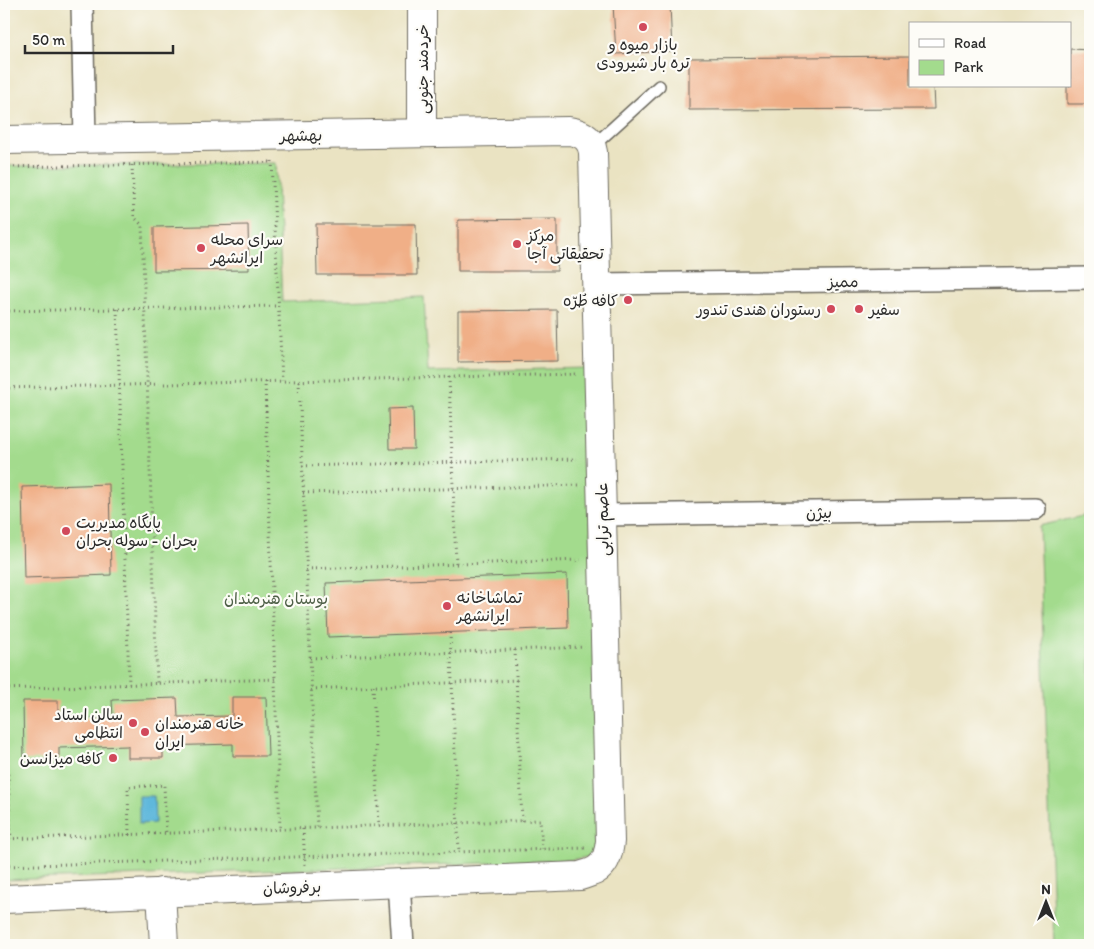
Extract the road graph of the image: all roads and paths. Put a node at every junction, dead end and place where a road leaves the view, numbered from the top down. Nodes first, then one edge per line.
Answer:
1 (82, 4) edge
2 (422, 4) edge
3 (659, 86) dead end
4 (422, 134) junction
5 (85, 139) junction
6 (4, 140) edge
7 (592, 146) junction
8 (271, 149) junction
9 (132, 165) junction
10 (4, 166) edge
11 (1090, 278) edge
12 (596, 284) junction
13 (278, 306) junction
14 (145, 308) junction
15 (117, 309) junction
16 (4, 312) edge
17 (598, 374) junction
18 (449, 377) junction
19 (265, 381) junction
20 (282, 381) junction
21 (299, 381) junction
22 (147, 384) junction
23 (119, 385) junction
24 (4, 388) edge
25 (583, 458) dead end
26 (452, 462) junction
27 (302, 466) junction
28 (583, 485) dead end
29 (453, 488) junction
30 (303, 492) junction
31 (1035, 509) dead end
32 (602, 514) junction
33 (585, 560) dead end
34 (456, 564) junction
35 (306, 569) junction
36 (450, 633) dead end
37 (587, 647) dead end
38 (516, 650) junction
39 (450, 653) junction
40 (310, 658) junction
41 (275, 679) junction
42 (517, 680) junction
43 (156, 683) junction
44 (452, 683) junction
45 (129, 684) junction
46 (373, 686) junction
47 (4, 689) edge
48 (311, 689) junction
49 (4, 696) edge
50 (5, 765) edge
51 (522, 821) junction
52 (457, 823) junction
53 (379, 826) junction
54 (317, 828) junction
55 (303, 829) junction
56 (280, 830) junction
57 (166, 834) junction
58 (129, 835) junction
59 (4, 839) edge
60 (10, 839) junction
61 (592, 848) dead end
62 (542, 849) junction
63 (458, 852) junction
64 (305, 857) junction
65 (4, 866) edge
66 (580, 876) joint
67 (399, 883) junction
68 (306, 887) junction
69 (160, 892) junction
70 (4, 899) edge
71 (164, 945) edge
72 (402, 945) edge

1 - 5 street
2 - 4 street, خردمند جنوبی
3 - 7 lane
4 - 7 street, بهشهر
4 - 8 street, بهشهر
5 - 6 street, بهشهر
5 - 8 street, بهشهر
7 - 12 street, عاصم ترابی
8 - 9 path
8 - 13 path
9 - 10 path
9 - 14 path
11 - 12 street, ممیز
12 - 17 street, عاصم ترابی
13 - 14 path
13 - 20 path
14 - 15 path
14 - 22 path
15 - 16 path
15 - 23 path
17 - 18 path
17 - 32 street, عاصم ترابی
18 - 21 path
18 - 26 path
19 - 20 path
19 - 22 path
19 - 41 path
20 - 21 path
21 - 27 path
22 - 23 path
22 - 43 path
23 - 24 path
23 - 45 path
25 - 26 path
26 - 27 path
26 - 29 path
27 - 30 path
28 - 29 path
29 - 30 path
29 - 34 path
30 - 35 path
31 - 32 street, بیژن
32 - 66 street, عاصم ترابی
33 - 34 path
34 - 35 path
35 - 40 path
36 - 39 path
37 - 38 path
38 - 39 path
38 - 42 path
39 - 40 path
39 - 44 path
40 - 48 path
41 - 43 path
41 - 56 path
42 - 44 path
42 - 51 path
43 - 45 path
44 - 46 path
44 - 52 path
45 - 47 path
46 - 48 path
46 - 53 path
48 - 54 path
49 - 50 path
50 - 60 path
51 - 52 path
51 - 62 path
52 - 53 path
52 - 63 path
53 - 54 path
54 - 55 path
55 - 56 path
55 - 64 path
56 - 57 path
57 - 58 path
57 - 58 path
58 - 60 path
59 - 60 path
61 - 62 path
62 - 63 path
63 - 64 path
64 - 65 path
64 - 68 path
66 - 67 street, برفروشان
67 - 68 street, برفروشان
67 - 72 street
68 - 69 street, برفروشان
69 - 70 street, برفروشان
69 - 71 street

